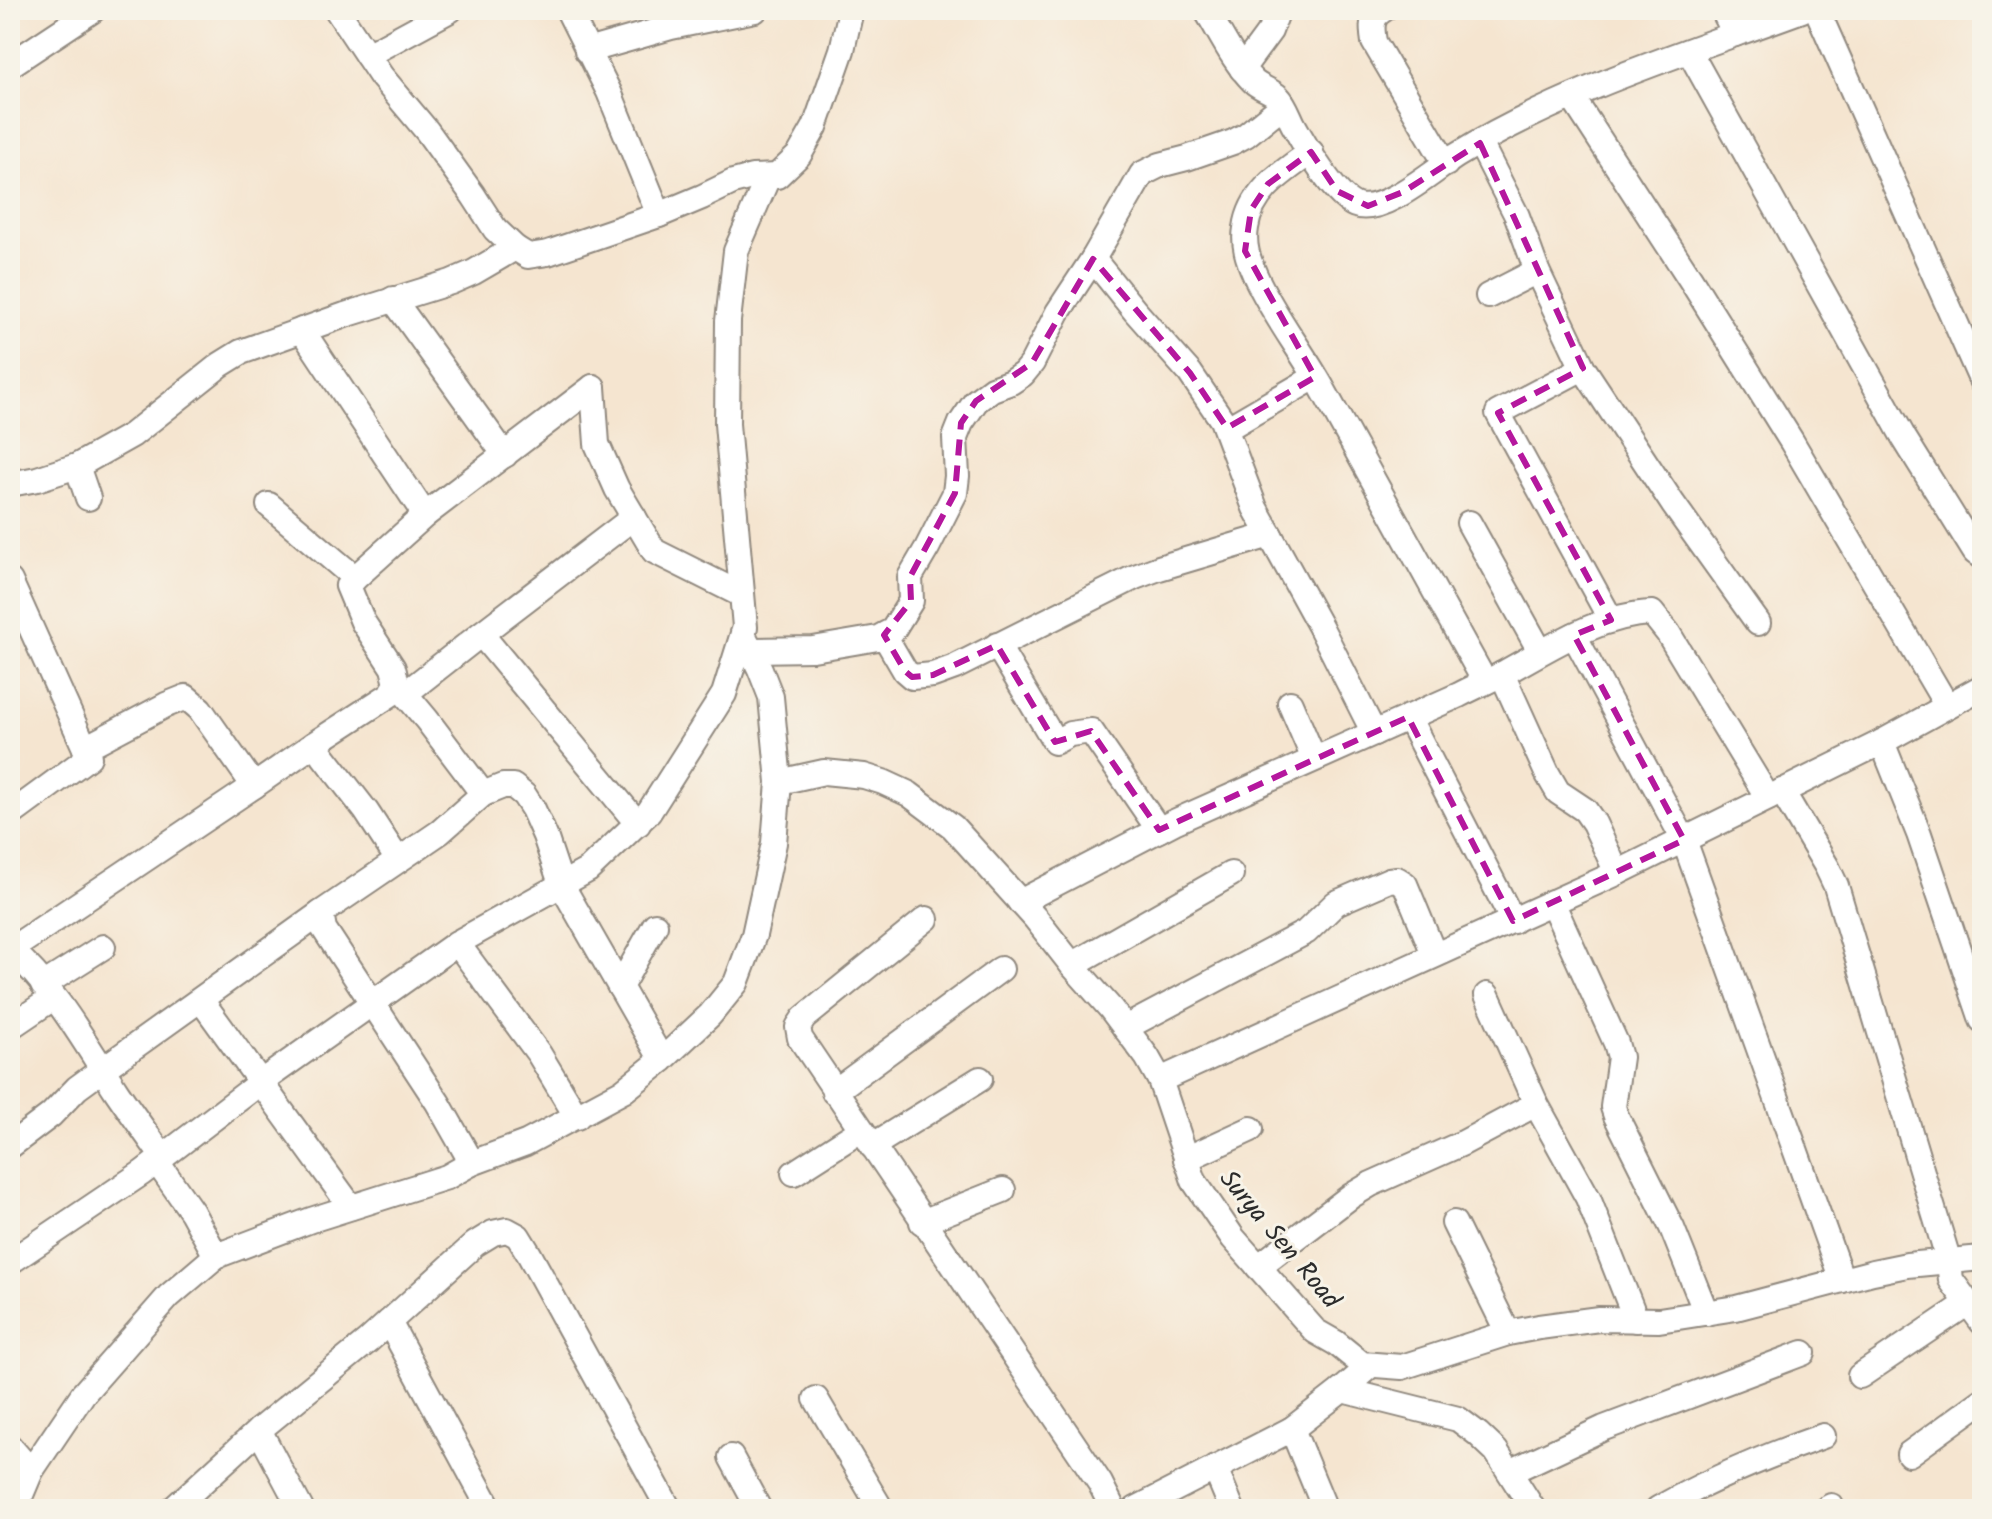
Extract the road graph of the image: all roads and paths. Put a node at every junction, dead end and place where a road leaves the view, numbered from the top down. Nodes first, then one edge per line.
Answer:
1 (93, 10) edge
2 (337, 10) edge
3 (450, 10) edge
4 (568, 10) edge
5 (755, 10) edge
6 (851, 10) edge
7 (1206, 10) edge
8 (1278, 10) edge
9 (1383, 10) edge
10 (1723, 10) edge
11 (1802, 10) edge
12 (1817, 10) edge
13 (1735, 34) junction
14 (587, 51) junction
15 (1689, 51) junction
16 (367, 55) junction
17 (10, 65) edge
18 (1242, 69) junction
19 (1572, 97) junction
20 (1283, 105) junction
21 (1480, 143) junction
22 (1311, 152) junction
23 (1446, 164) junction
24 (768, 177) junction
25 (659, 215) junction
26 (515, 248) junction
27 (1093, 259) junction
28 (1537, 271) junction
29 (1488, 296) dead end
30 (393, 299) junction
31 (302, 330) junction
32 (1583, 368) junction
33 (1315, 377) junction
34 (1982, 382) edge
35 (1226, 429) junction
36 (505, 455) junction
37 (77, 466) junction
38 (10, 484) edge
39 (88, 498) dead end
40 (269, 505) dead end
41 (425, 515) junction
42 (634, 517) junction
43 (1469, 523) dead end
44 (1270, 535) junction
45 (1982, 557) edge
46 (355, 578) junction
47 (10, 581) edge
48 (742, 595) junction
49 (1611, 620) junction
50 (1758, 623) dead end
51 (481, 634) junction
52 (884, 635) junction
53 (1574, 635) junction
54 (747, 642) junction
55 (997, 645) junction
56 (1540, 651) junction
57 (1494, 678) junction
58 (1982, 687) edge
59 (401, 689) junction
60 (1290, 703) dead end
61 (1947, 706) junction
62 (1408, 717) junction
63 (1374, 733) junction
64 (1882, 742) junction
65 (314, 744) junction
66 (85, 748) junction
67 (1314, 759) junction
68 (779, 782) junction
69 (254, 786) junction
70 (483, 794) junction
71 (1775, 795) junction
72 (10, 815) edge
73 (638, 824) junction
74 (1159, 830) junction
75 (1684, 840) junction
76 (398, 860) junction
77 (1617, 873) junction
78 (1231, 874) dead end
79 (561, 884) junction
80 (1020, 902) junction
81 (1552, 902) junction
82 (321, 913) junction
83 (926, 919) dead end
84 (1513, 921) junction
85 (655, 925) dead end
86 (457, 943) junction
87 (103, 947) dead end
88 (10, 950) edge
89 (1434, 954) junction
90 (1072, 965) junction
91 (1001, 969) dead end
92 (620, 987) junction
93 (48, 992) junction
94 (1487, 995) dead end
95 (201, 1000) junction
96 (372, 1003) junction
97 (1982, 1020) edge
98 (10, 1027) edge
99 (1125, 1028) junction
100 (662, 1060) junction
101 (103, 1069) junction
102 (980, 1079) dead end
103 (1160, 1080) junction
104 (261, 1082) junction
105 (834, 1092) junction
106 (1536, 1104) junction
107 (577, 1117) junction
108 (1251, 1129) dead end
109 (866, 1138) junction
110 (10, 1146) edge
111 (1186, 1159) junction
112 (160, 1160) junction
113 (472, 1163) junction
114 (794, 1173) dead end
115 (1003, 1190) dead end
116 (351, 1207) junction
117 (922, 1222) junction
118 (1454, 1223) dead end
119 (216, 1256) junction
120 (1982, 1258) edge
121 (10, 1262) edge
122 (1949, 1262) junction
123 (1258, 1267) junction
124 (1842, 1280) junction
125 (1975, 1312) edge
126 (1706, 1313) junction
127 (1636, 1320) junction
128 (389, 1322) junction
129 (1508, 1333) junction
130 (1803, 1353) dead end
131 (1371, 1365) junction
132 (1860, 1376) dead end
133 (1342, 1390) junction
134 (816, 1399) dead end
135 (1982, 1401) edge
136 (1292, 1429) junction
137 (259, 1430) junction
138 (1823, 1436) dead end
139 (10, 1447) edge
140 (1909, 1454) dead end
141 (731, 1457) dead end
142 (1215, 1468) junction
143 (31, 1471) junction
144 (1510, 1472) junction
145 (1146, 1507) edge
146 (15, 1509) edge
147 (173, 1509) edge
148 (301, 1509) edge
149 (490, 1509) edge
150 (669, 1509) edge
151 (759, 1509) edge
152 (881, 1509) edge
153 (1113, 1509) edge
154 (1232, 1509) edge
155 (1325, 1509) edge
156 (1533, 1509) edge
157 (1658, 1509) edge

1 - 17 street
2 - 16 street
3 - 16 street
4 - 14 street
5 - 14 street
6 - 24 street
7 - 18 street
8 - 18 street
9 - 23 street
10 - 13 street
11 - 13 street
12 - 34 street
13 - 15 street
14 - 25 street
15 - 19 street
15 - 45 street
16 - 26 street
18 - 20 street
19 - 21 street
19 - 61 street
20 - 22 street
20 - 27 street
21 - 23 street
21 - 28 street
22 - 23 street
22 - 33 street
24 - 25 street
24 - 48 street
25 - 26 street
26 - 30 street
27 - 35 street
27 - 52 street
28 - 29 street
28 - 32 street
30 - 31 street
30 - 36 street
31 - 37 street
31 - 41 street
32 - 49 street
32 - 50 street
33 - 35 street
33 - 57 street
35 - 44 street
36 - 41 street
36 - 42 street
37 - 38 street
37 - 39 street
40 - 46 street
41 - 46 street
42 - 48 street
42 - 51 street
43 - 56 street
44 - 55 street
44 - 63 street
46 - 59 street
47 - 66 street
48 - 54 street
49 - 53 street
49 - 71 street
51 - 59 street
51 - 73 street
52 - 54 street
52 - 55 street
53 - 56 street
53 - 75 street
54 - 68 street
54 - 73 street
55 - 74 street
56 - 57 street
57 - 62 street
57 - 77 street
58 - 61 street
59 - 65 street
59 - 70 street
60 - 67 street
61 - 64 street
62 - 63 street
62 - 84 street
63 - 67 street
64 - 71 street
64 - 97 street
65 - 69 street
65 - 76 street
66 - 69 street
66 - 72 street
67 - 74 street
68 - 80 street, Surya Sen Road
68 - 100 street
69 - 88 street
70 - 76 street
70 - 79 street
71 - 75 street
71 - 122 street
73 - 79 street
74 - 80 street
75 - 77 street
75 - 124 street
76 - 82 street
77 - 81 street
78 - 90 street
79 - 86 street
79 - 92 street
80 - 90 street, Surya Sen Road
81 - 84 street
81 - 126 street
82 - 95 street
82 - 96 street
83 - 105 street
84 - 89 street
85 - 92 street
86 - 96 street
86 - 107 street
87 - 93 street
88 - 93 street
89 - 99 street
89 - 103 street
90 - 99 street, Surya Sen Road
91 - 105 street
92 - 100 street
93 - 98 street
93 - 101 street
94 - 106 street
95 - 101 street
95 - 104 street
96 - 104 street
96 - 113 street
99 - 103 street, Surya Sen Road
100 - 107 street
101 - 110 street
101 - 112 street
102 - 109 street
103 - 111 street, Surya Sen Road
104 - 112 street
104 - 116 street
105 - 109 street
106 - 123 street
106 - 127 street
107 - 113 street
108 - 111 street
109 - 114 street
109 - 117 street
111 - 123 street, Surya Sen Road
112 - 119 street
112 - 121 street
113 - 116 street
115 - 117 street
116 - 119 street
117 - 153 street
118 - 129 street
119 - 143 street
120 - 122 street
122 - 124 street
122 - 125 street
123 - 131 street, Surya Sen Road
124 - 126 street
125 - 132 street
126 - 127 street
127 - 129 street
128 - 137 street
128 - 149 street
128 - 150 street
129 - 131 street
130 - 144 street
131 - 133 street
133 - 136 street
133 - 144 street
134 - 152 street
135 - 140 street
136 - 142 street
136 - 155 street
137 - 147 street
137 - 148 street
138 - 157 street
139 - 143 street
141 - 151 street
142 - 145 street
142 - 154 street
143 - 146 street
144 - 156 street

